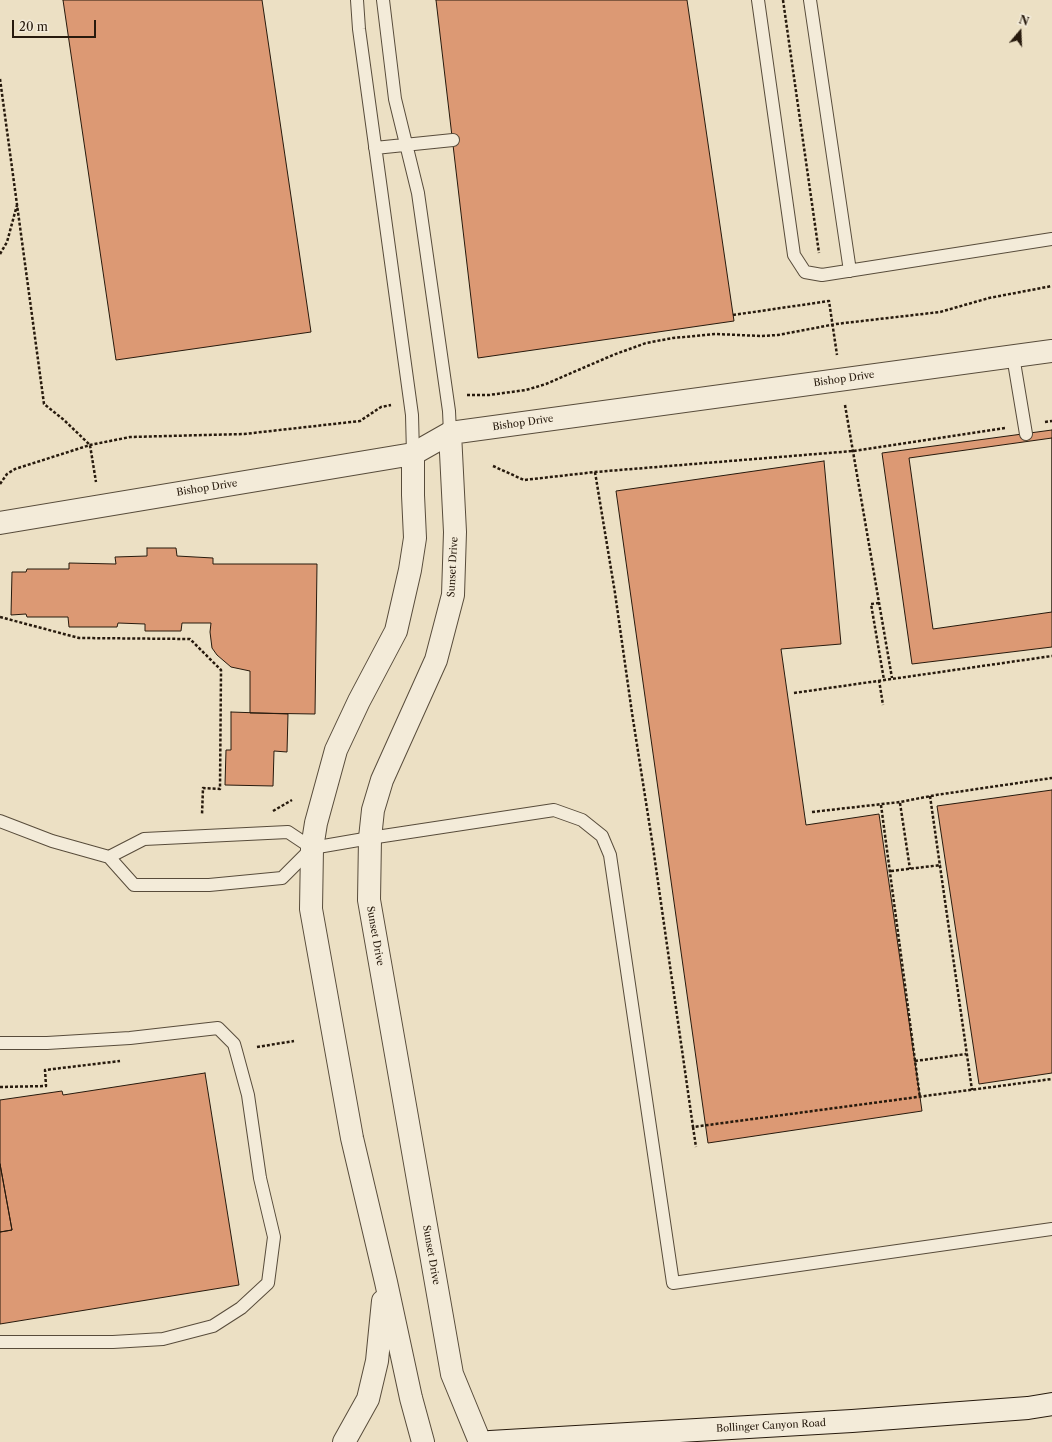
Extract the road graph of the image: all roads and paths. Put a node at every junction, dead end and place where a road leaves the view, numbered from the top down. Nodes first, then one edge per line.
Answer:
1 (357, 0) edge
2 (383, 0) edge
3 (758, 0) edge
4 (783, 0) edge
5 (810, 0) edge
6 (0, 79) edge
7 (453, 140) dead end
8 (406, 145) junction
9 (375, 148) junction
10 (17, 203) junction
11 (1052, 240) edge
12 (0, 254) edge
13 (850, 271) junction
14 (822, 275) junction
15 (1052, 286) edge
16 (733, 315) dead end
17 (832, 325) junction
18 (1052, 351) edge
19 (1013, 356) junction
20 (841, 380) junction
21 (447, 395) junction
22 (410, 402) junction
23 (1052, 421) edge
24 (1026, 430) junction
25 (450, 433) junction
26 (90, 445) junction
27 (853, 451) junction
28 (413, 454) junction
29 (493, 466) dead end
30 (595, 472) junction
31 (0, 484) edge
32 (99, 506) junction
33 (0, 523) edge
34 (880, 603) junction
35 (0, 617) edge
36 (1052, 656) edge
37 (892, 678) junction
38 (879, 680) junction
39 (884, 680) junction
40 (794, 693) dead end
41 (883, 705) dead end
42 (1052, 778) edge
43 (930, 796) junction
44 (292, 800) dead end
45 (900, 802) junction
46 (881, 805) junction
47 (265, 811) dead end
48 (812, 812) dead end
49 (210, 815) dead end
50 (0, 821) edge
51 (370, 838) junction
52 (312, 848) junction
53 (109, 857) junction
54 (941, 866) junction
55 (910, 869) junction
56 (891, 872) junction
57 (294, 1041) dead end
58 (0, 1043) edge
59 (235, 1047) junction
60 (966, 1054) dead end
61 (122, 1061) dead end
62 (915, 1061) junction
63 (1052, 1079) edge
64 (0, 1087) edge
65 (972, 1090) junction
66 (920, 1098) junction
67 (693, 1127) junction
68 (696, 1147) dead end
69 (1052, 1229) edge
70 (386, 1282) junction
71 (0, 1342) edge
72 (1052, 1404) edge
73 (344, 1442) edge
74 (423, 1442) edge
75 (480, 1442) edge
76 (490, 1442) edge

1 - 9 lane
2 - 8 lane
3 - 14 lane
4 - 14 path
5 - 13 lane
6 - 10 path
7 - 8 lane
8 - 9 lane
8 - 21 lane
9 - 22 lane
10 - 12 path
10 - 26 path
11 - 13 lane
13 - 14 lane
15 - 17 path
16 - 17 path
17 - 20 path
17 - 21 path
18 - 19 street, Bishop Drive
19 - 20 street, Bishop Drive
19 - 24 lane
20 - 25 street, Bishop Drive
20 - 27 path
21 - 25 lane
22 - 26 path
22 - 28 lane
23 - 24 path
24 - 27 path
25 - 28 street, Bishop Drive
25 - 51 street, Sunset Drive
26 - 31 path
26 - 32 path
27 - 30 path
27 - 34 path
28 - 32 street, Bishop Drive
28 - 52 street
29 - 30 path
30 - 67 path
32 - 33 street, Bishop Drive
34 - 37 path
34 - 39 path
35 - 49 path
36 - 37 path
37 - 39 path
38 - 39 path
38 - 40 path
38 - 41 path
42 - 43 path
43 - 45 path
43 - 54 path
44 - 47 path
45 - 46 path
45 - 55 path
46 - 48 path
46 - 56 path
50 - 53 lane
51 - 52 lane
51 - 69 lane
51 - 75 street, Sunset Drive
52 - 53 lane
52 - 53 lane
52 - 70 street
54 - 55 path
54 - 65 path
55 - 56 path
56 - 62 path
57 - 59 path
58 - 59 lane
59 - 71 lane
60 - 62 path
61 - 64 path
62 - 66 path
63 - 65 path
65 - 66 path
66 - 67 path
67 - 68 path
70 - 73 street
70 - 74 street
72 - 76 street, Bollinger Canyon Road

